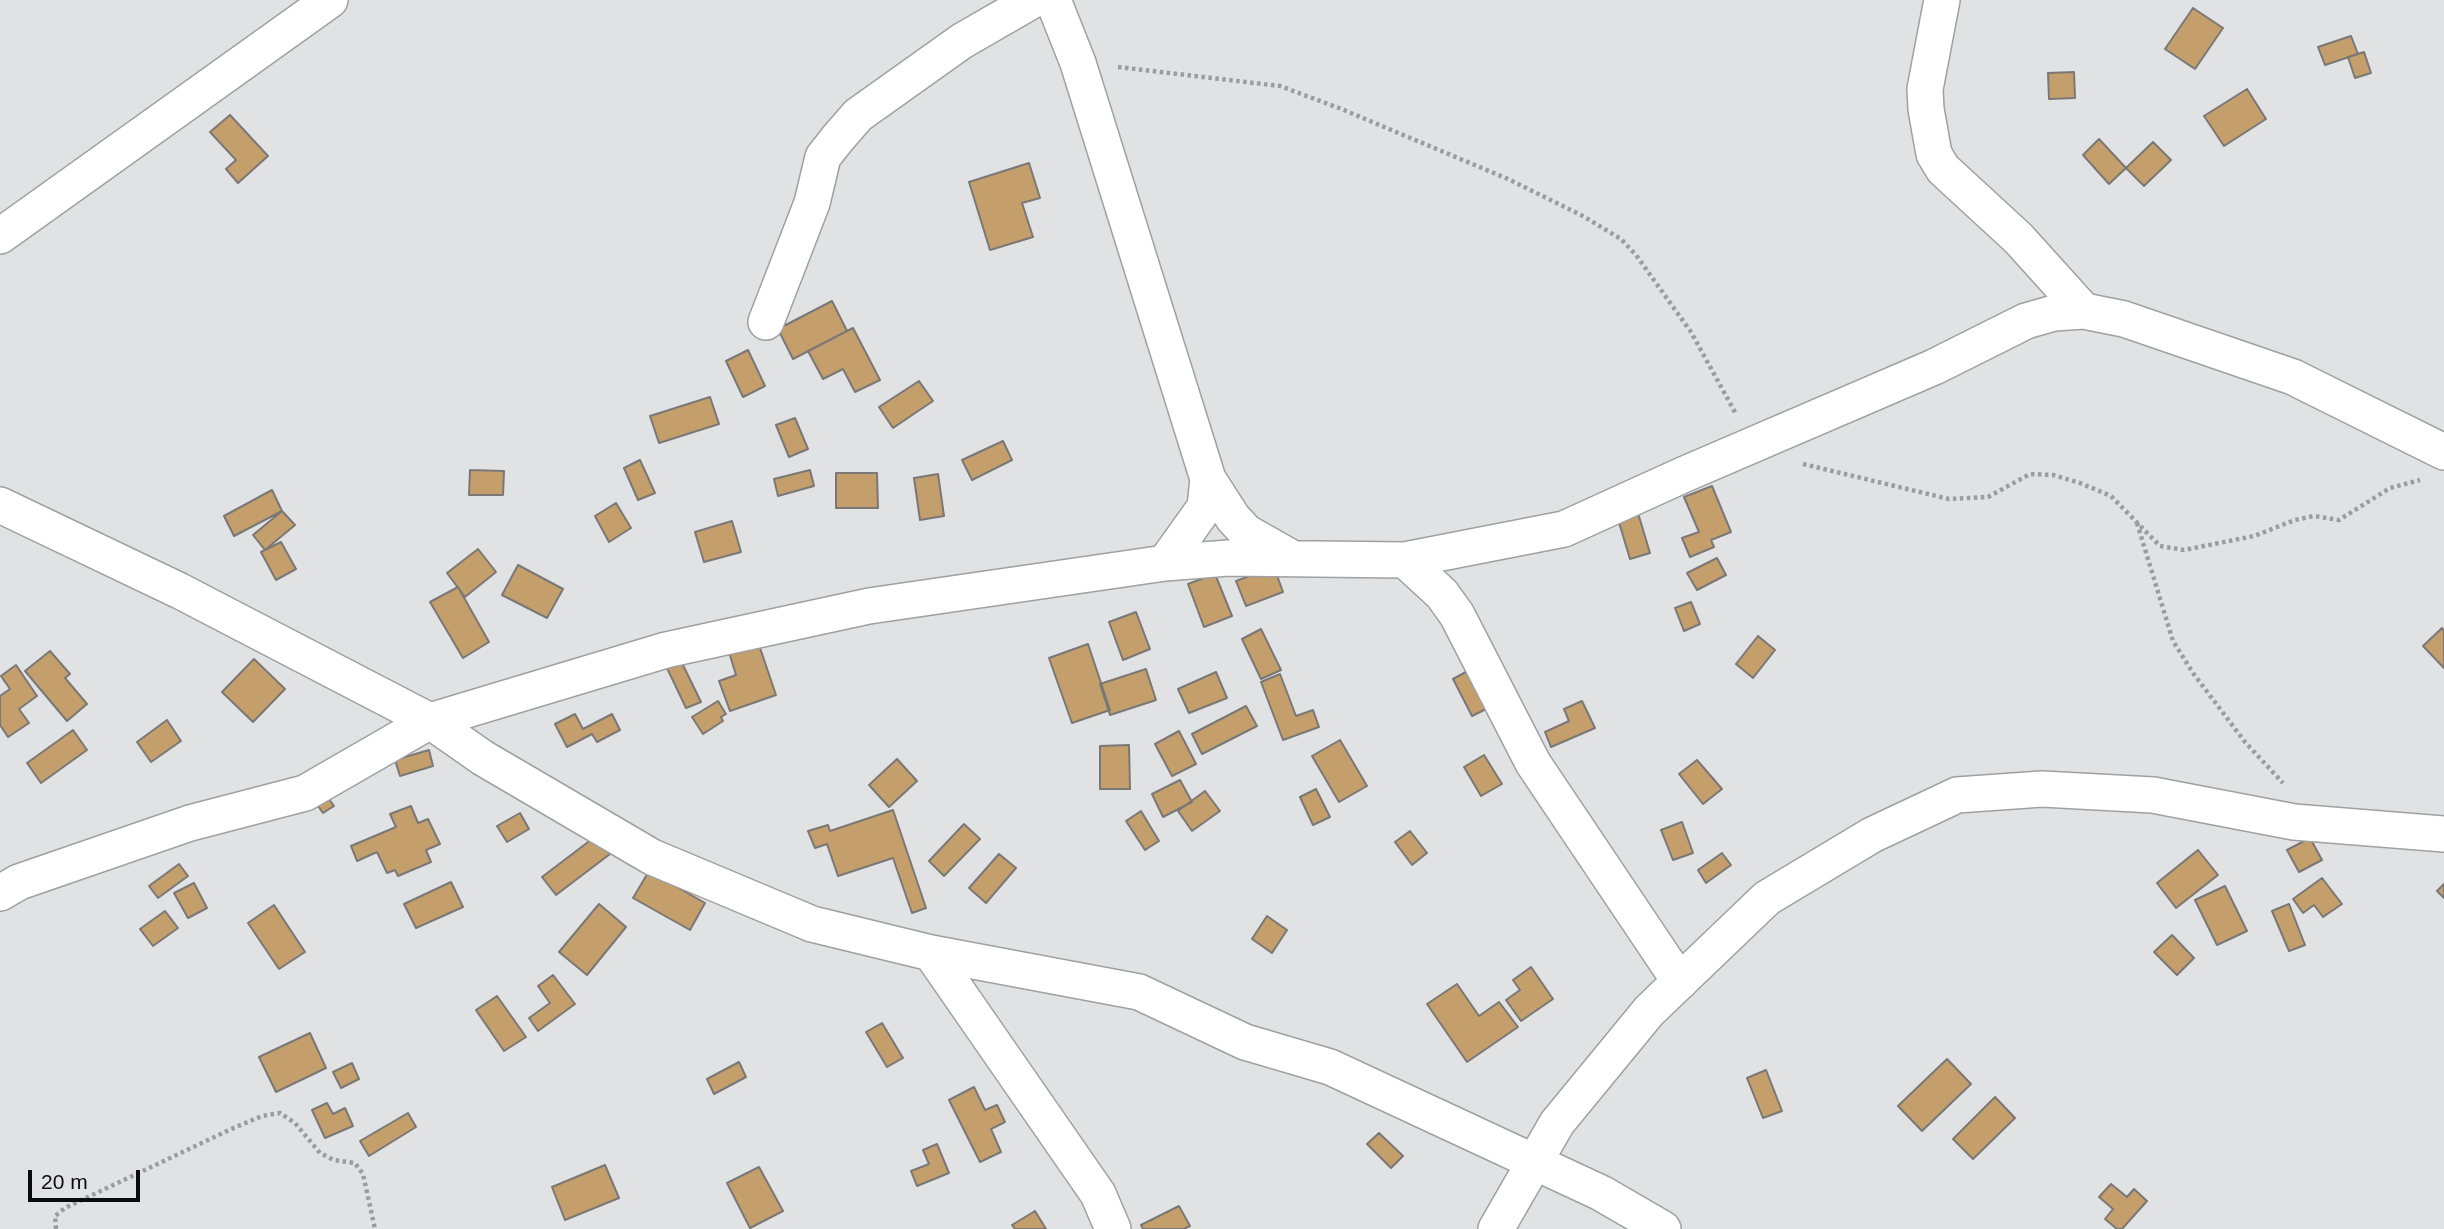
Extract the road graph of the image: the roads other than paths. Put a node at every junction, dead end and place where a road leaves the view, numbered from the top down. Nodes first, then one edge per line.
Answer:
1 (330, 0) edge
2 (1033, 0) edge
3 (1053, 0) edge
4 (1942, 0) edge
5 (0, 236) edge
6 (2084, 311) junction
7 (766, 321) dead end
8 (2444, 452) edge
9 (1208, 479) junction
10 (0, 505) edge
11 (1290, 558) junction
12 (1405, 560) junction
13 (1165, 563) junction
14 (430, 721) junction
15 (2444, 834) edge
16 (0, 893) edge
17 (931, 953) junction
18 (1680, 982) junction
19 (1534, 1163) junction
20 (1113, 1229) edge
21 (1496, 1229) edge
22 (1663, 1229) edge

1 - 5 street
2 - 7 street
3 - 9 street
4 - 6 street
6 - 8 street
6 - 12 street
9 - 11 street
9 - 13 street
10 - 14 street
11 - 12 street
11 - 13 street
12 - 18 street
13 - 14 street
14 - 16 street
14 - 17 street
15 - 18 street
17 - 19 street
17 - 20 street
18 - 19 street
19 - 21 street
19 - 22 street

